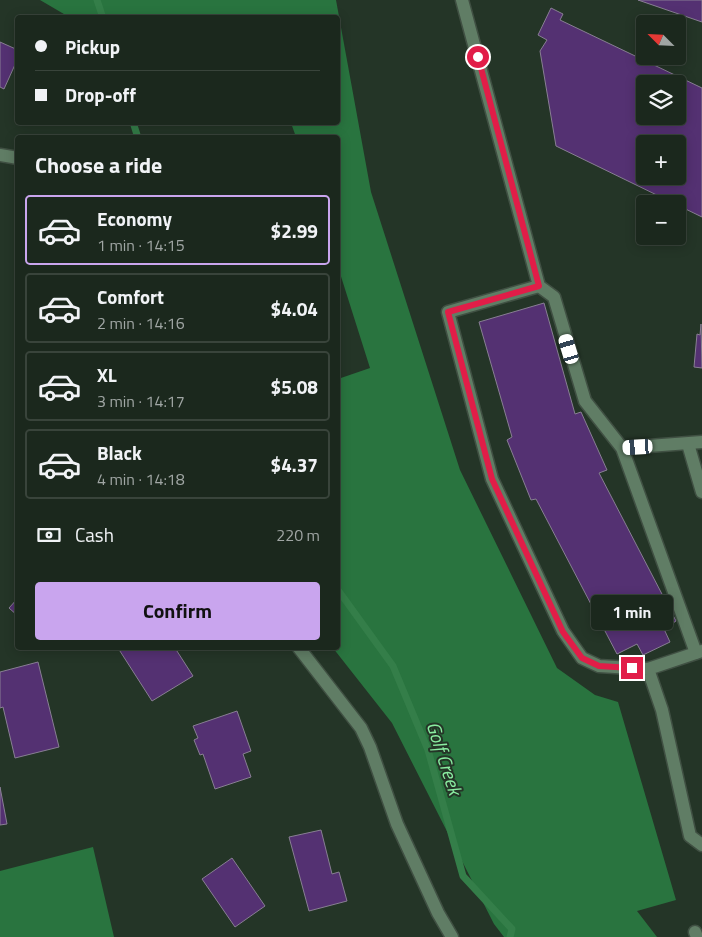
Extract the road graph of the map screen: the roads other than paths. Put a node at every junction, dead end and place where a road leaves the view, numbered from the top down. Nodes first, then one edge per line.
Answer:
1 (462, 0) edge
2 (0, 155) edge
3 (15, 158) edge
4 (539, 286) junction
5 (702, 442) edge
6 (688, 444) junction
7 (622, 448) junction
8 (702, 492) edge
9 (301, 650) edge
10 (699, 652) edge
11 (648, 669) junction
12 (702, 845) edge
13 (452, 937) edge

1 - 4 street
2 - 3 street
4 - 7 street
4 - 11 street
5 - 6 street
6 - 7 street
6 - 8 street
7 - 10 street
9 - 13 street
10 - 11 street
11 - 12 street

